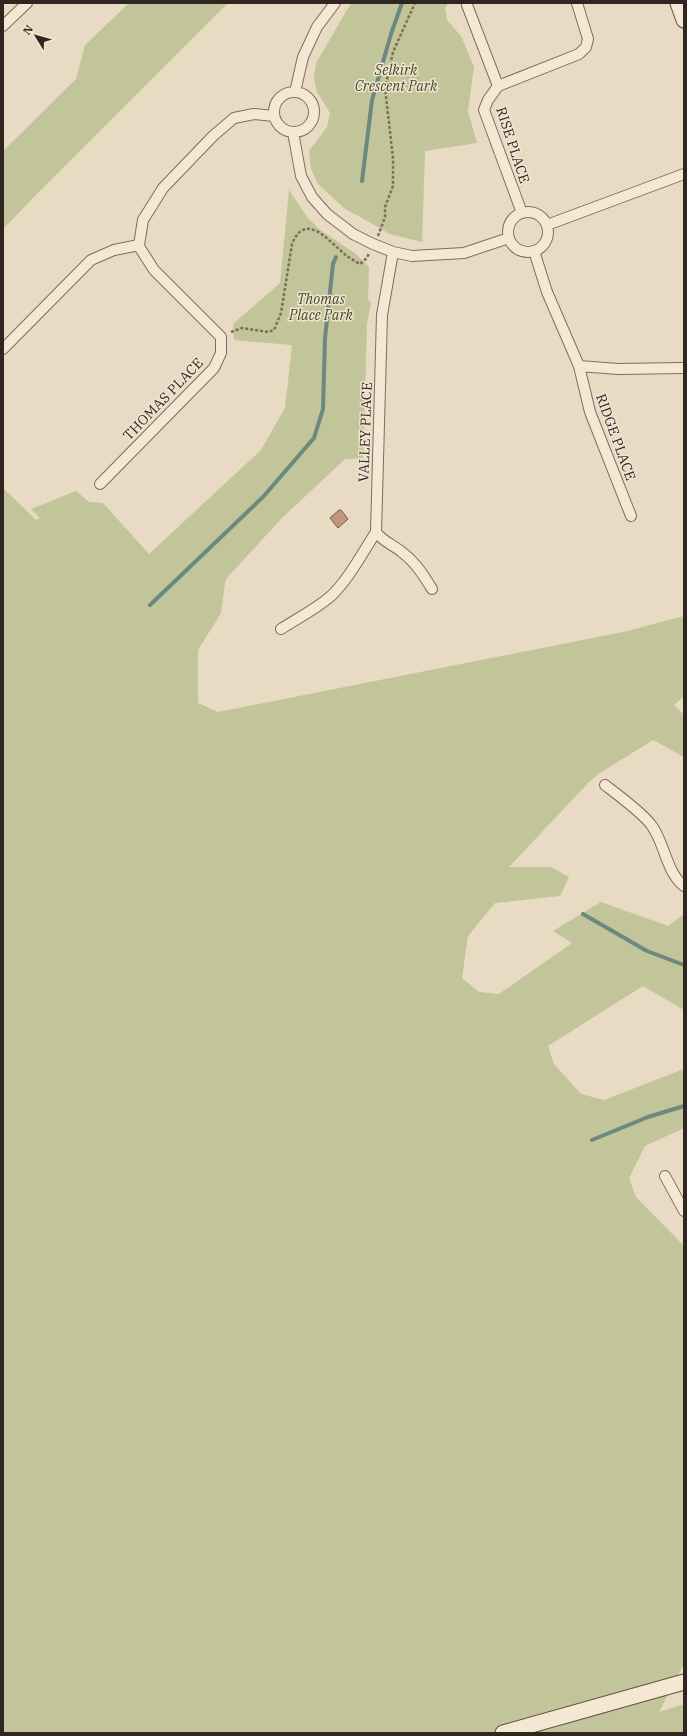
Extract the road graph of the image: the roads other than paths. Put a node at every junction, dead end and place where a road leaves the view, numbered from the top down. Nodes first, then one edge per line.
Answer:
1 (27, 3) edge
2 (335, 3) edge
3 (577, 3) edge
4 (678, 3) edge
5 (467, 5) dead end
6 (684, 20) edge
7 (3, 26) edge
8 (498, 86) junction
9 (294, 92) junction
10 (274, 116) junction
11 (293, 132) junction
12 (684, 174) edge
13 (522, 213) junction
14 (547, 225) junction
15 (509, 238) junction
16 (139, 245) junction
17 (534, 251) junction
18 (393, 252) junction
19 (3, 349) edge
20 (579, 366) junction
21 (682, 368) dead end
22 (100, 484) dead end
23 (631, 516) dead end
24 (376, 532) junction
25 (432, 589) dead end
26 (281, 629) dead end
27 (605, 785) dead end
28 (684, 886) edge
29 (665, 1176) dead end
30 (684, 1211) edge
31 (684, 1682) edge
32 (503, 1733) edge

1 - 7 street
2 - 9 street
3 - 8 street
4 - 6 street
5 - 8 street
8 - 13 street, RISE PLACE
9 - 10 street
9 - 11 street
10 - 11 street
10 - 16 street
11 - 18 street
12 - 14 street
13 - 14 street
13 - 15 street
14 - 17 street
15 - 17 street
15 - 18 street
16 - 19 street
16 - 22 street, THOMAS PLACE
17 - 20 street, RIDGE PLACE
18 - 24 street, VALLEY PLACE
20 - 21 street
20 - 23 street, RIDGE PLACE
24 - 25 street
24 - 26 street
27 - 28 street
29 - 30 street
31 - 32 street

